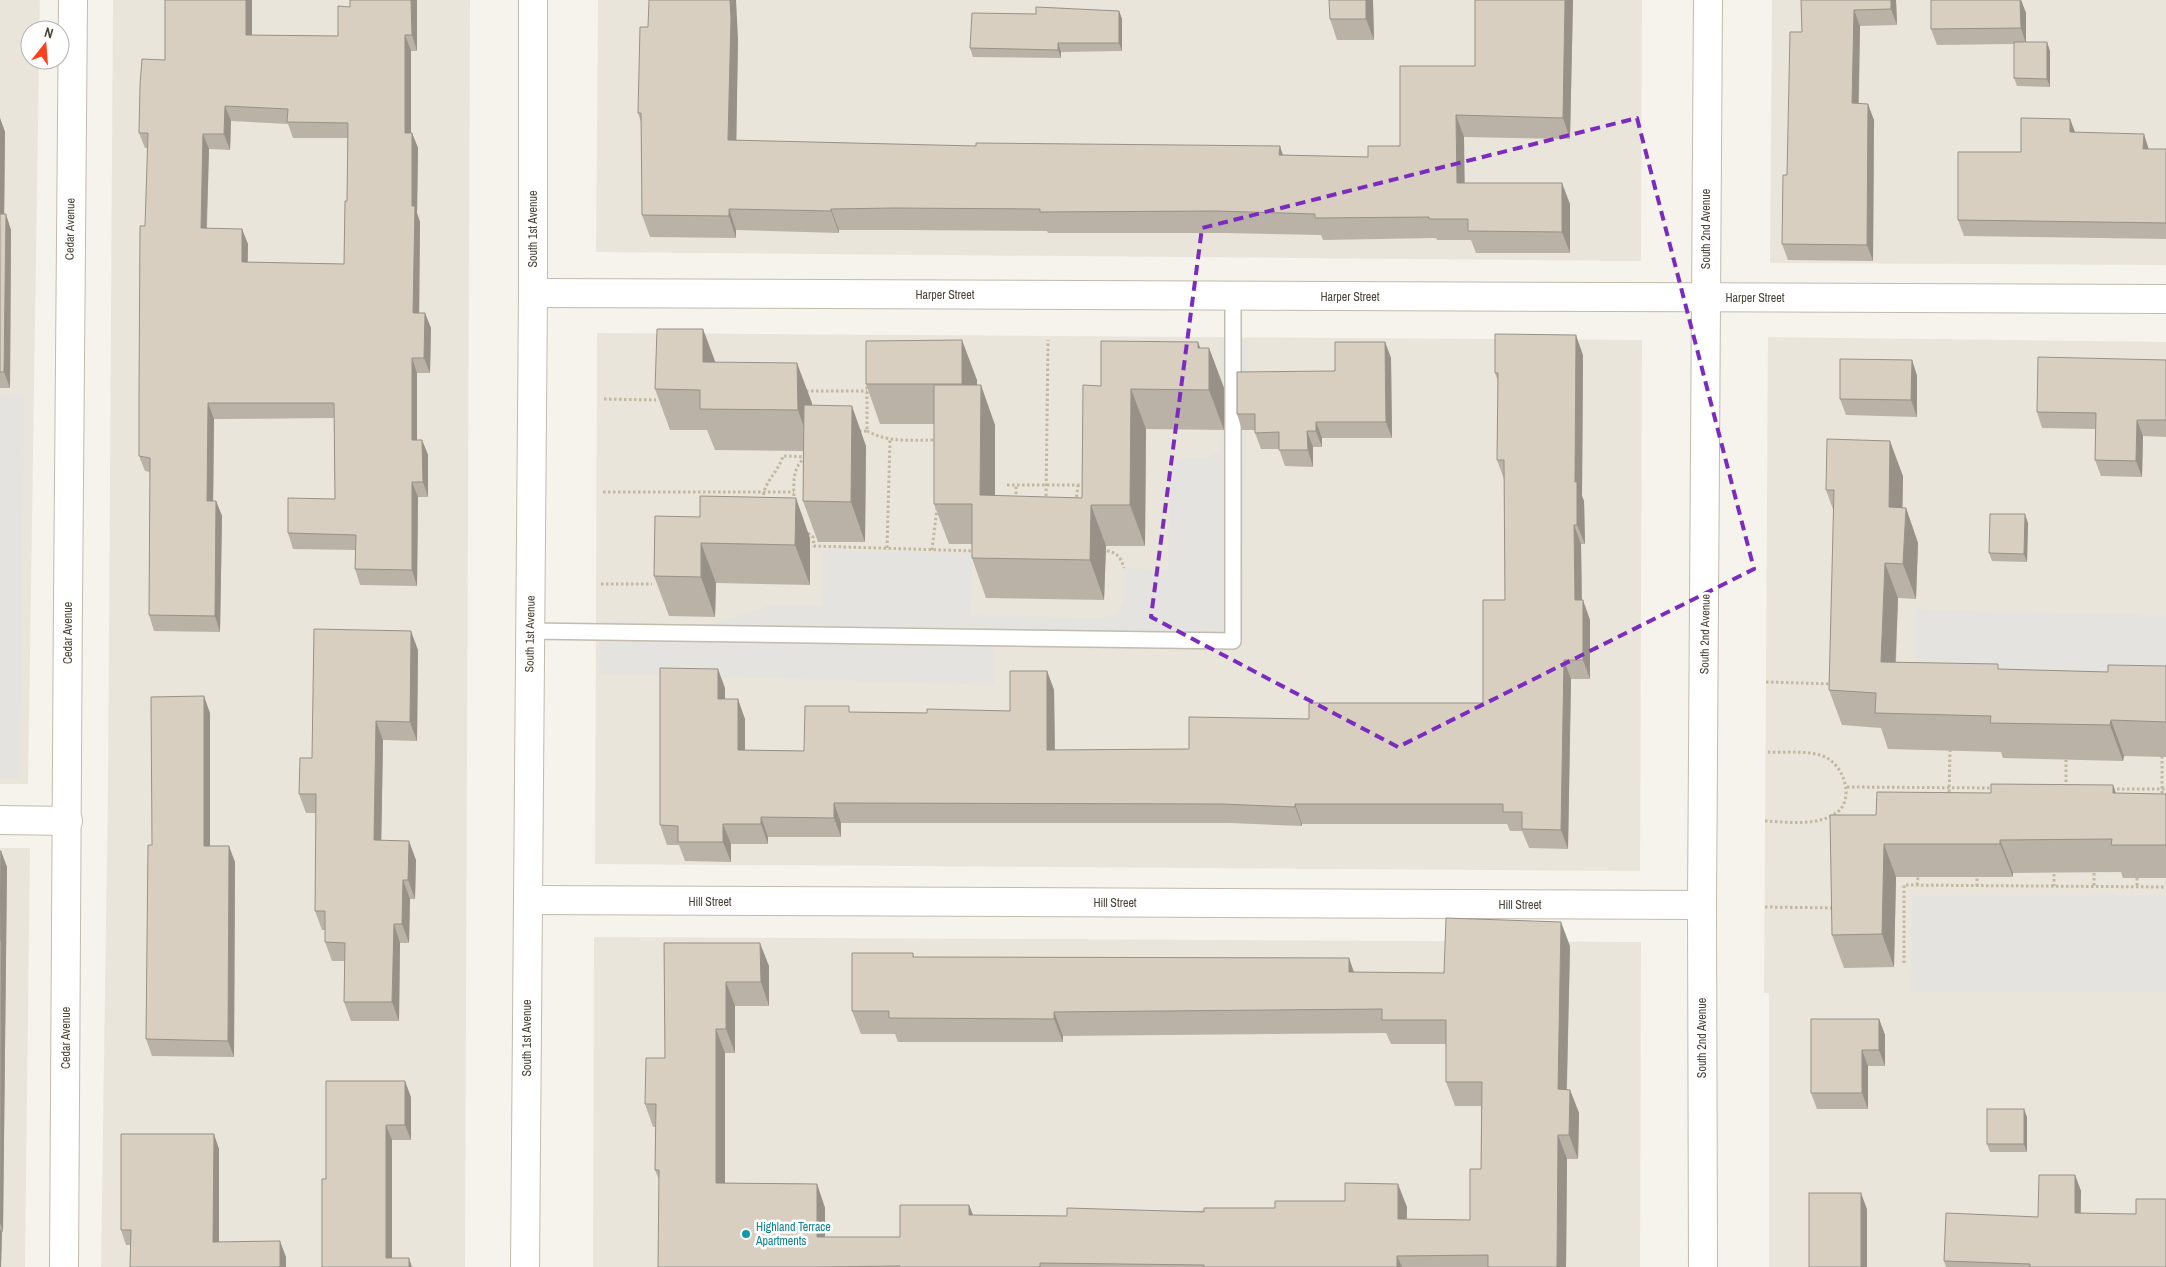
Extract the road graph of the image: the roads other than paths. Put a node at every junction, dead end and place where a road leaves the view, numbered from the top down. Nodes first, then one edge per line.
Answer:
1 (73, 0) edge
2 (533, 0) edge
3 (1708, 0) edge
4 (533, 293) junction
5 (1233, 297) junction
6 (1706, 298) junction
7 (2166, 299) edge
8 (530, 631) junction
9 (0, 820) edge
10 (68, 821) junction
11 (528, 900) junction
12 (1702, 905) junction
13 (64, 1267) edge
14 (525, 1267) edge
15 (1703, 1267) edge

1 - 10 street, Cedar Avenue
2 - 4 street, South 1st Avenue
3 - 6 street, South 2nd Avenue
4 - 5 street, Harper Street
4 - 8 street, South 1st Avenue
5 - 6 street, Harper Street
5 - 8 lane
6 - 7 street, Harper Street
6 - 12 street, South 2nd Avenue
8 - 11 street, South 1st Avenue
9 - 10 street
10 - 13 street, Cedar Avenue
11 - 12 street, Hill Street
11 - 14 street, South 1st Avenue
12 - 15 street, South 2nd Avenue

